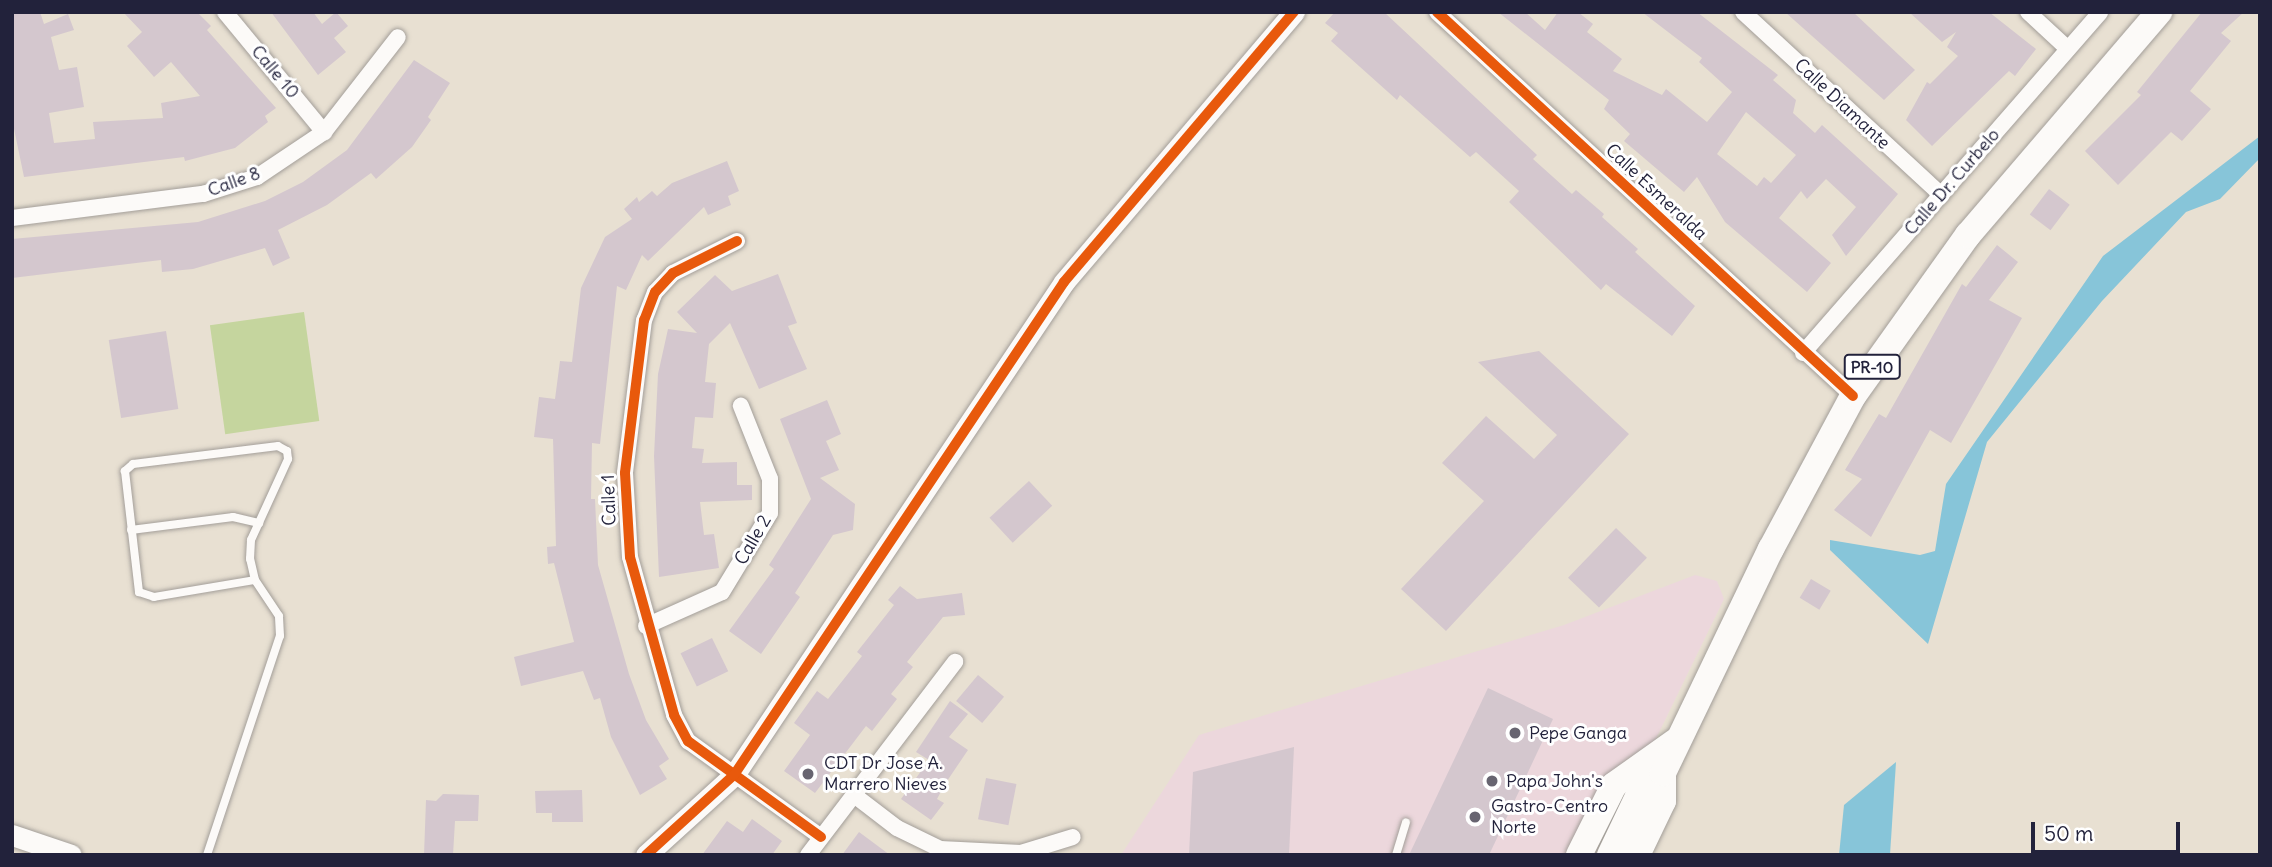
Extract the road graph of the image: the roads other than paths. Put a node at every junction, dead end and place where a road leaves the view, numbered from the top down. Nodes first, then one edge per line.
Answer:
1 (225, 12) edge
2 (1294, 12) edge
3 (1437, 12) edge
4 (1743, 12) edge
5 (2028, 12) edge
6 (2100, 12) edge
7 (2159, 12) edge
8 (398, 37) dead end
9 (2068, 49) junction
10 (324, 132) junction
11 (1941, 195) junction
12 (12, 218) edge
13 (737, 241) dead end
14 (1803, 353) junction
15 (1853, 396) junction
16 (741, 406) dead end
17 (258, 523) junction
18 (131, 530) junction
19 (255, 580) junction
20 (646, 626) junction
21 (955, 662) dead end
22 (1680, 738) junction
23 (1663, 773) junction
24 (734, 775) junction
25 (855, 795) junction
26 (1406, 824) dead end
27 (12, 835) edge
28 (821, 837) junction
29 (1073, 837) dead end
30 (71, 855) edge
31 (207, 855) edge
32 (646, 855) edge
33 (808, 855) edge
34 (1396, 855) edge
35 (1579, 855) edge
36 (1610, 855) edge
37 (1637, 855) edge

1 - 10 street, Calle 10
2 - 24 street
3 - 14 street, Calle Esmeralda
4 - 11 street, Calle Diamante
5 - 9 street
6 - 9 street, Calle Dr. Curbelo
7 - 15 main road, PR-10
8 - 10 street, Calle 8
9 - 11 street, Calle Dr. Curbelo
10 - 12 street, Calle 8
11 - 14 street, Calle Dr. Curbelo
13 - 20 street, Calle 1
14 - 15 street, Calle Esmeralda
15 - 22 main road, PR-10
16 - 20 street, Calle 2
17 - 18 lane
17 - 18 lane
17 - 19 lane
18 - 19 lane
19 - 31 lane
20 - 24 street, Calle 1
21 - 25 street
22 - 23 main road, PR-10
22 - 35 main road
23 - 36 main road, PR-10
23 - 37 main road, PR-10
24 - 28 street, Calle 1
24 - 32 street
25 - 28 street
25 - 29 street
26 - 34 lane
27 - 30 street
28 - 33 street

